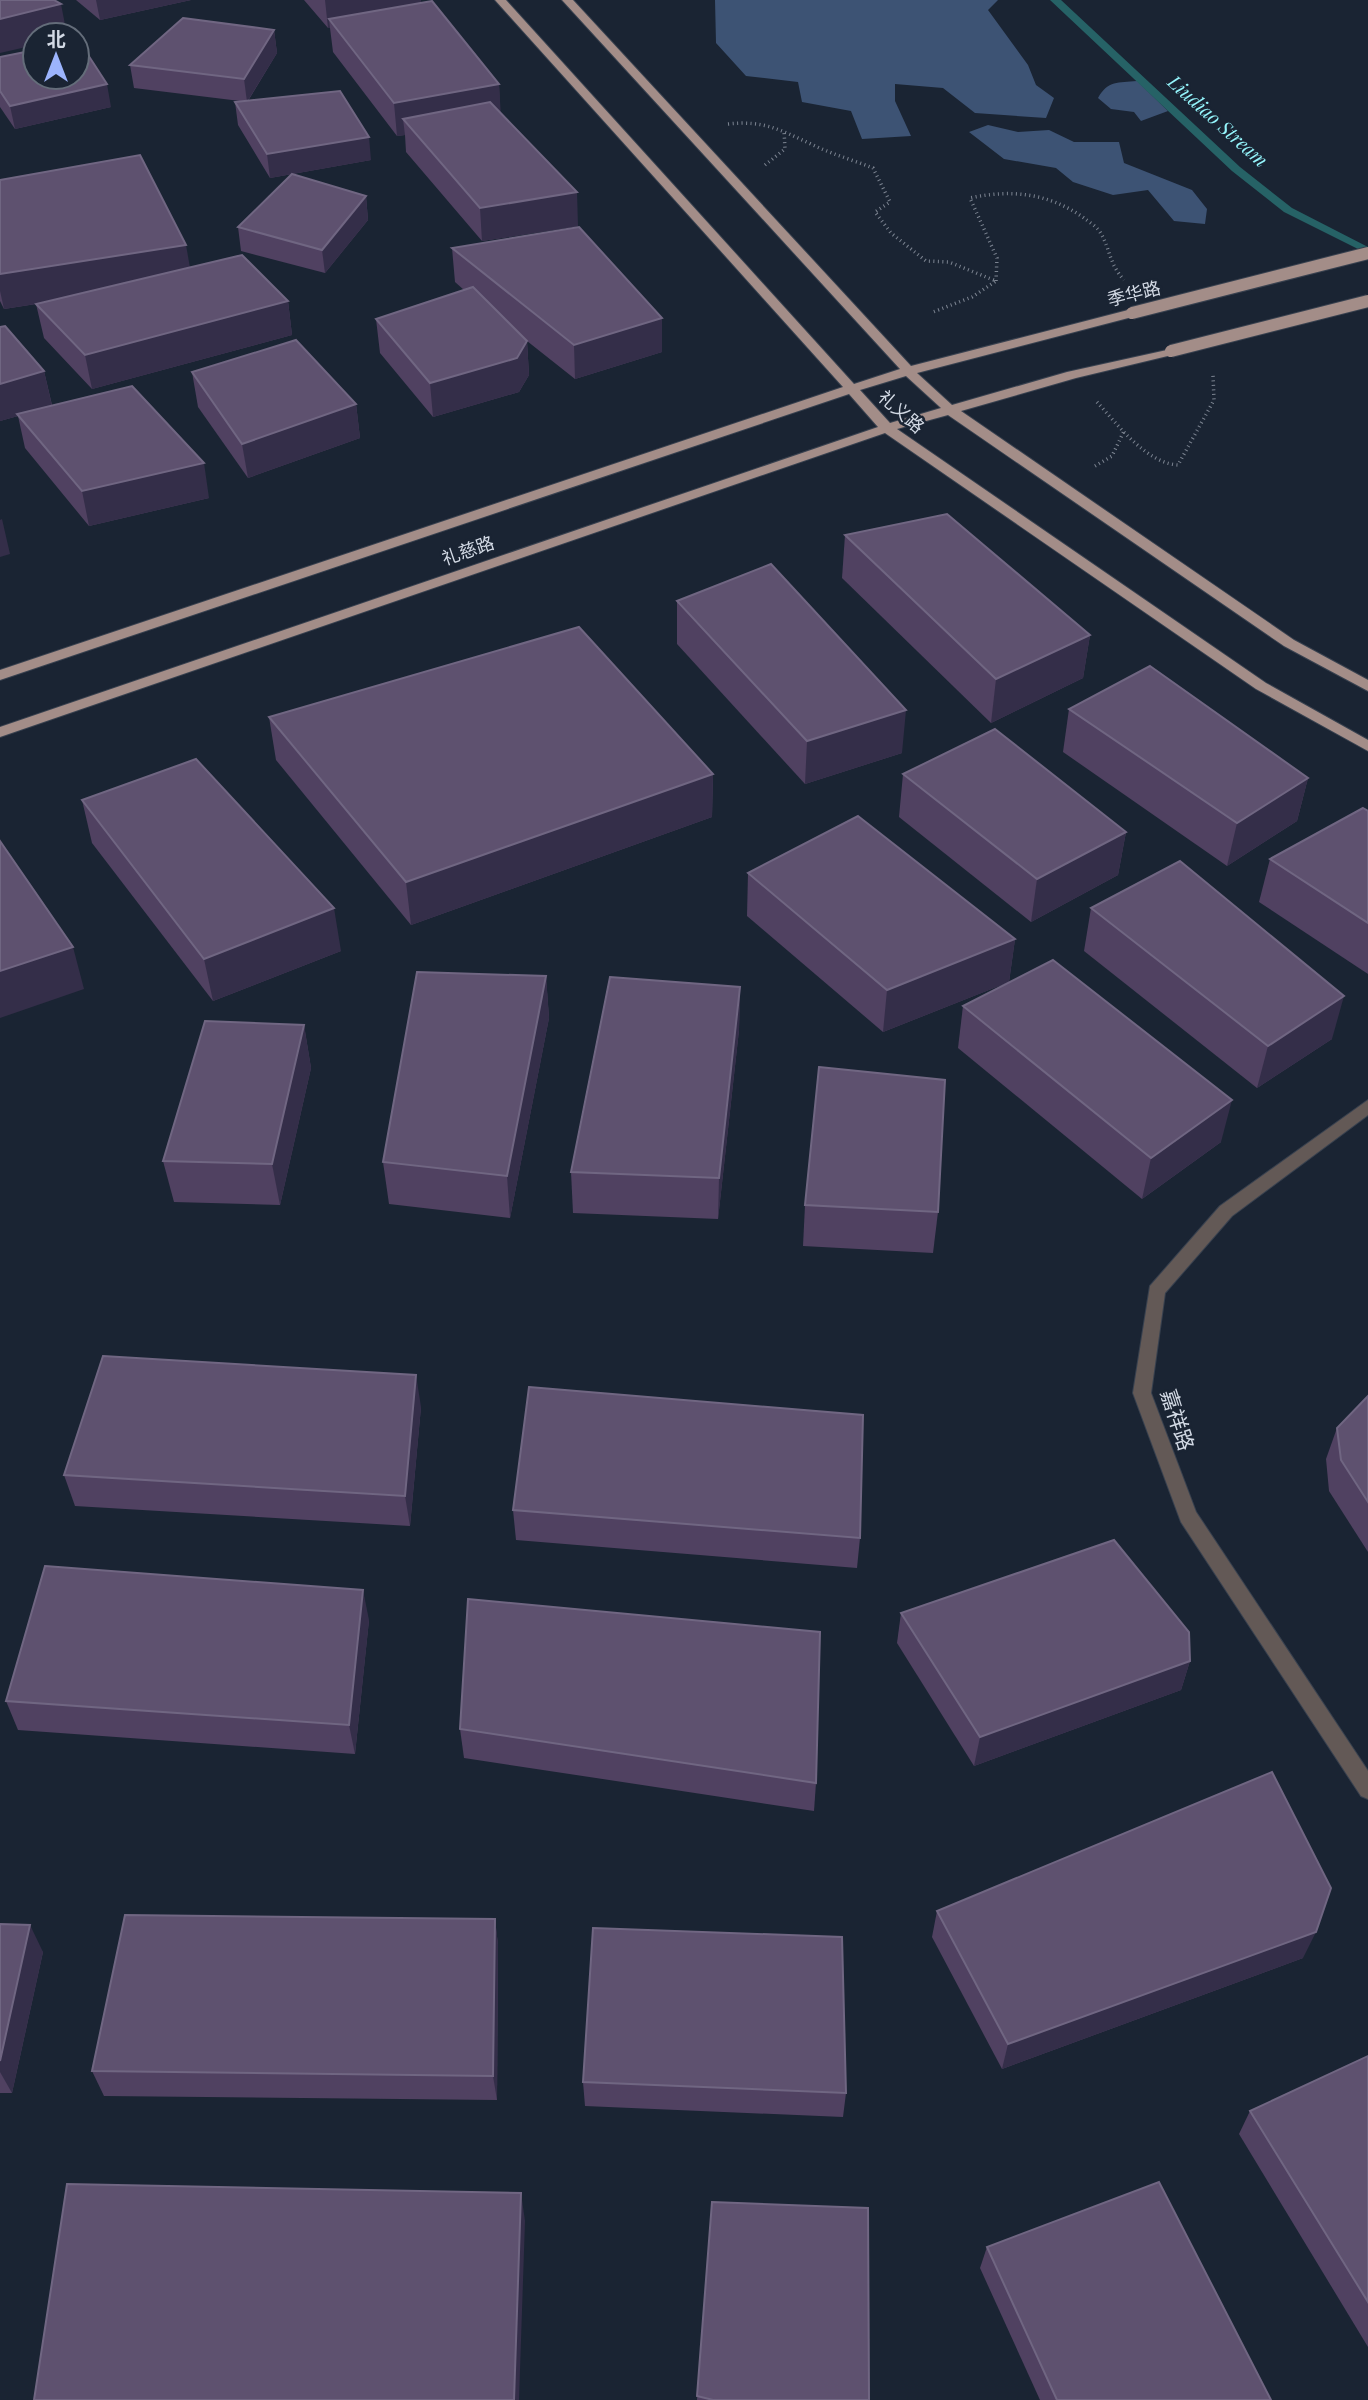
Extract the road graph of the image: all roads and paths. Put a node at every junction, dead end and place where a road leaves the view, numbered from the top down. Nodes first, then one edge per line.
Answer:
1 (500, 0) edge
2 (567, 0) edge
3 (685, 128) junction
4 (1368, 253) edge
5 (1368, 301) edge
6 (933, 312) dead end
7 (908, 371) junction
8 (850, 389) junction
9 (949, 410) junction
10 (887, 428) junction
11 (1124, 430) dead end
12 (1062, 486) junction
13 (0, 675) edge
14 (1368, 686) edge
15 (0, 732) edge
16 (1368, 746) edge
17 (1368, 1106) edge
18 (1368, 1789) edge

1 - 8 main road, 礼义路
2 - 3 main road, 礼义路
3 - 6 path
3 - 7 main road, 礼义路
4 - 7 main road, 季华路, bridge
5 - 9 main road, bridge
7 - 8 main road, 礼慈路
7 - 9 main road, 礼义路
8 - 10 main road, 礼义路
8 - 13 main road, 礼慈路
9 - 10 main road, 礼慈路
9 - 12 main road, 礼义路
10 - 15 main road, 礼慈路
10 - 16 main road, 礼义路
11 - 12 path
12 - 14 main road, 礼义路
17 - 18 street, 嘉祥路

